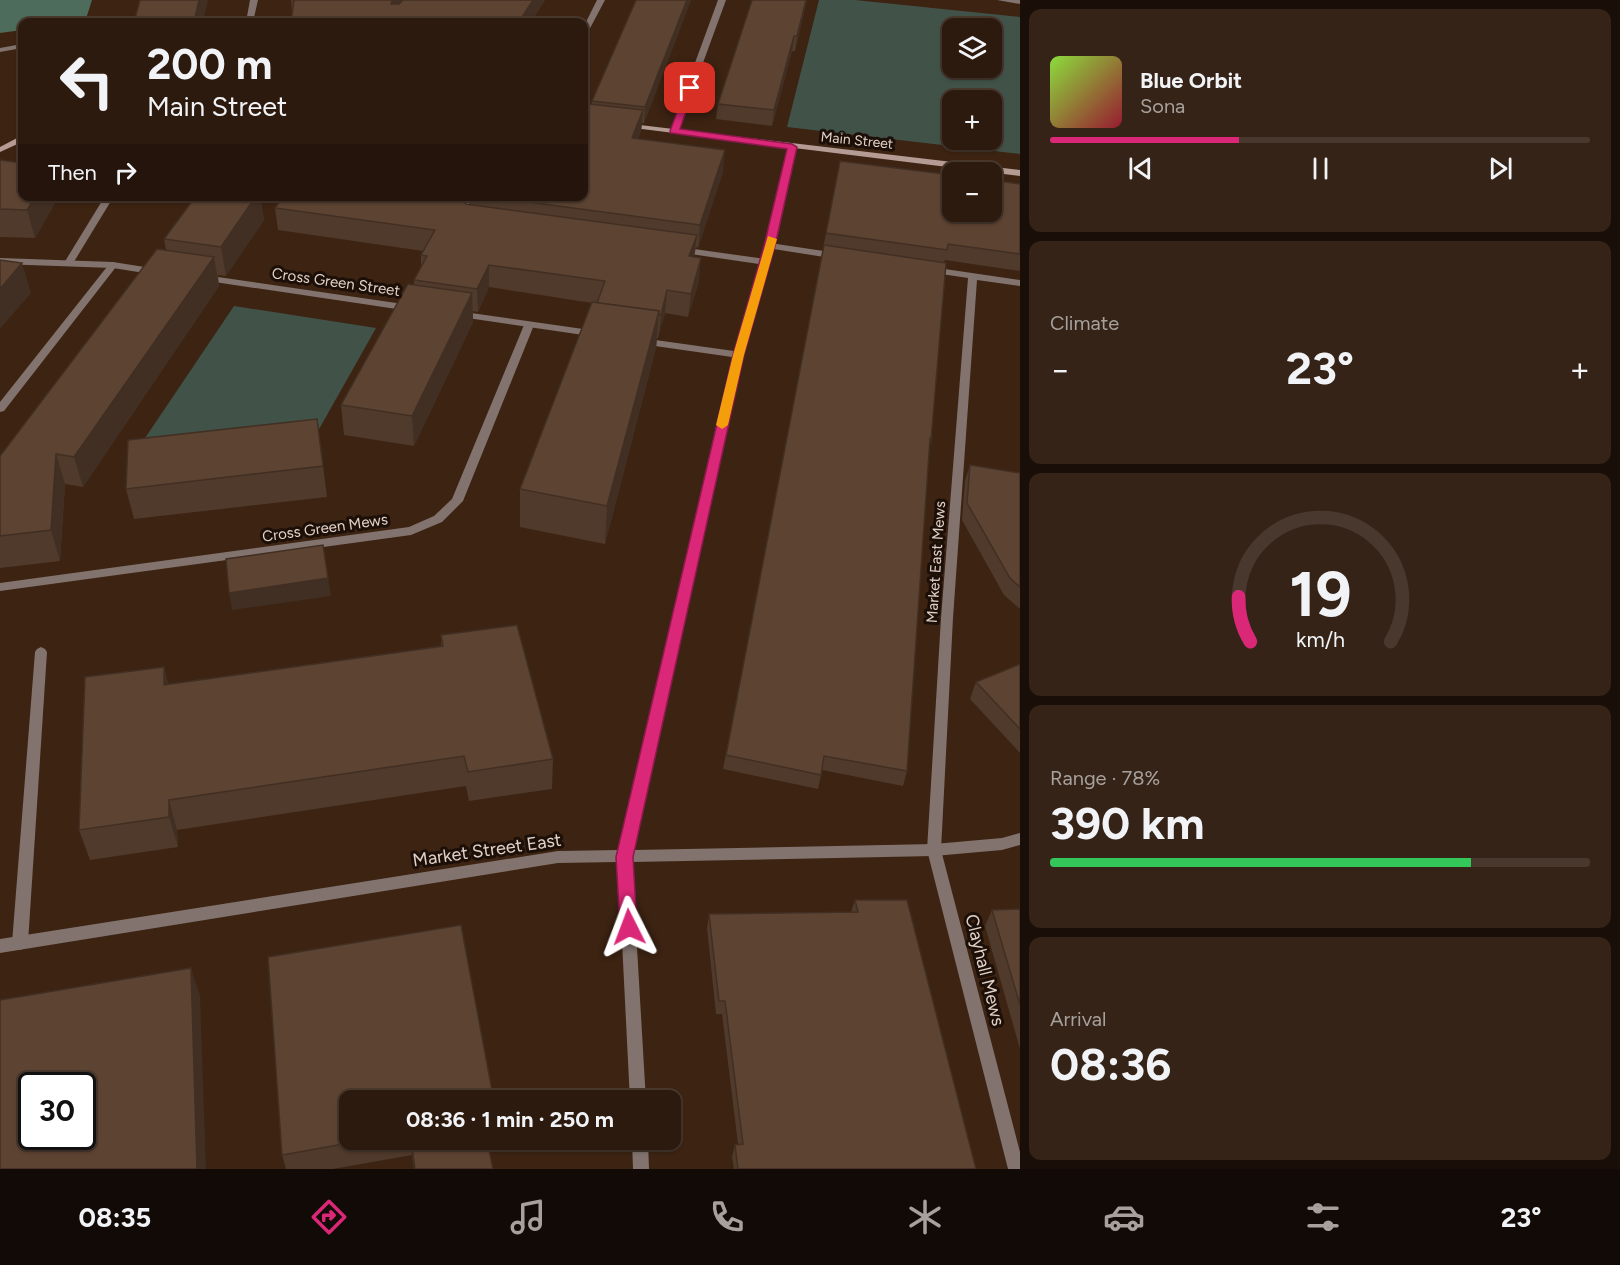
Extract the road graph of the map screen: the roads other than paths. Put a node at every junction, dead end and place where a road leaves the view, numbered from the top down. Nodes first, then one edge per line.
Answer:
1 (254, 0) edge
2 (601, 0) edge
3 (722, 0) edge
4 (1001, 0) edge
5 (1016, 1) edge
6 (250, 18) edge
7 (588, 24) edge
8 (18, 47) edge
9 (0, 50) edge
10 (616, 124) edge
11 (674, 131) junction
12 (18, 141) edge
13 (792, 147) junction
14 (0, 150) edge
15 (1020, 172) edge
16 (107, 201) edge
17 (469, 201) edge
18 (479, 223) edge
19 (770, 246) junction
20 (667, 248) edge
21 (849, 258) edge
22 (0, 261) edge
23 (765, 262) junction
24 (69, 263) junction
25 (113, 265) junction
26 (917, 268) edge
27 (172, 274) edge
28 (974, 276) junction
29 (193, 277) edge
30 (1020, 283) edge
31 (419, 309) edge
32 (441, 312) edge
33 (529, 325) junction
34 (608, 336) edge
35 (631, 339) edge
36 (738, 355) junction
37 (0, 409) edge
38 (0, 587) edge
39 (41, 652) dead end
40 (1020, 839) edge
41 (934, 850) junction
42 (625, 857) junction
43 (20, 943) junction
44 (0, 946) edge
45 (637, 1090) edge
46 (640, 1150) edge
47 (641, 1169) edge
48 (1016, 1169) edge

1 - 6 street
2 - 7 street
3 - 11 street
4 - 5 street
8 - 9 street
10 - 11 street, Main Street
11 - 13 street, Main Street
12 - 14 street
13 - 15 street, Main Street
13 - 19 street
16 - 24 street
17 - 18 street
19 - 21 street
19 - 23 street
20 - 23 street
22 - 24 street
23 - 36 street
24 - 25 street
25 - 27 street
25 - 37 street
26 - 28 street
28 - 30 street
28 - 41 street, Market East Mews
29 - 31 street, Cross Green Street
32 - 33 street
33 - 34 street
33 - 38 street, Cross Green Mews
35 - 36 street
36 - 42 street
39 - 43 street
40 - 41 street, Market Street East
41 - 42 street, Market Street East
41 - 48 street, Clayhall Mews
42 - 43 street, Market Street East
42 - 45 street
43 - 44 street, Market Street East
46 - 47 street

